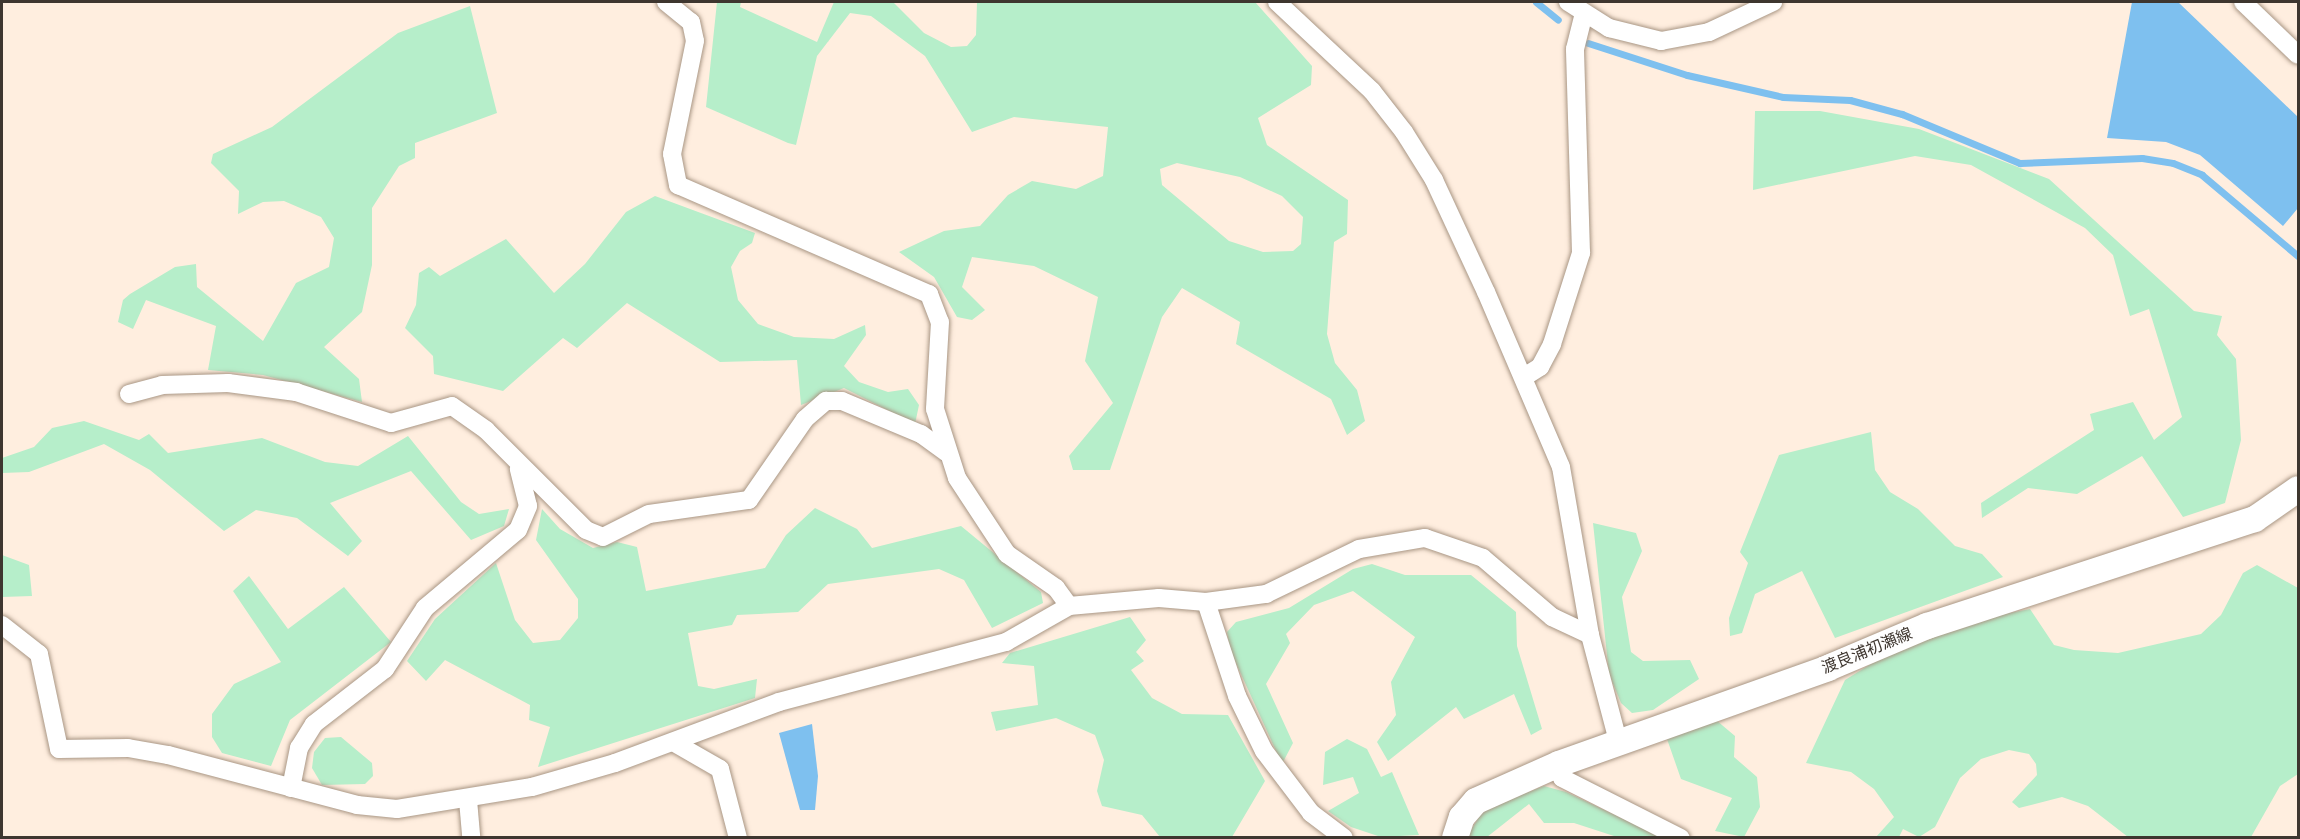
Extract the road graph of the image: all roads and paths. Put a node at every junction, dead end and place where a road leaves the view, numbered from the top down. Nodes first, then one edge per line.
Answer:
1 (666, 2) edge
2 (1277, 2) edge
3 (1568, 2) edge
4 (1773, 2) edge
5 (2243, 2) edge
6 (1584, 14) junction
7 (2298, 55) edge
8 (1524, 377) junction
9 (129, 394) dead end
10 (946, 452) junction
11 (516, 460) junction
12 (2298, 489) edge
13 (1206, 602) junction
14 (1069, 606) junction
15 (2, 625) edge
16 (1590, 635) junction
17 (1618, 741) junction
18 (673, 742) junction
19 (1559, 764) junction
20 (291, 788) junction
21 (468, 800) junction
22 (471, 837) edge
23 (738, 837) edge
24 (1344, 837) edge
25 (1455, 837) edge
26 (1681, 837) edge

1 - 10 street
2 - 8 street
3 - 6 street
4 - 6 street
5 - 7 street
6 - 8 street
8 - 16 street
9 - 11 street
10 - 11 street
10 - 14 street
11 - 20 street
12 - 17 main road, 渡良浦初瀬線
13 - 14 street
13 - 16 street
13 - 24 street
14 - 18 street
15 - 20 street
16 - 17 street
17 - 19 main road, 渡良浦初瀬線
18 - 21 street
18 - 23 street
19 - 25 main road, 渡良浦初瀬線
19 - 26 street
20 - 21 street
21 - 22 street

